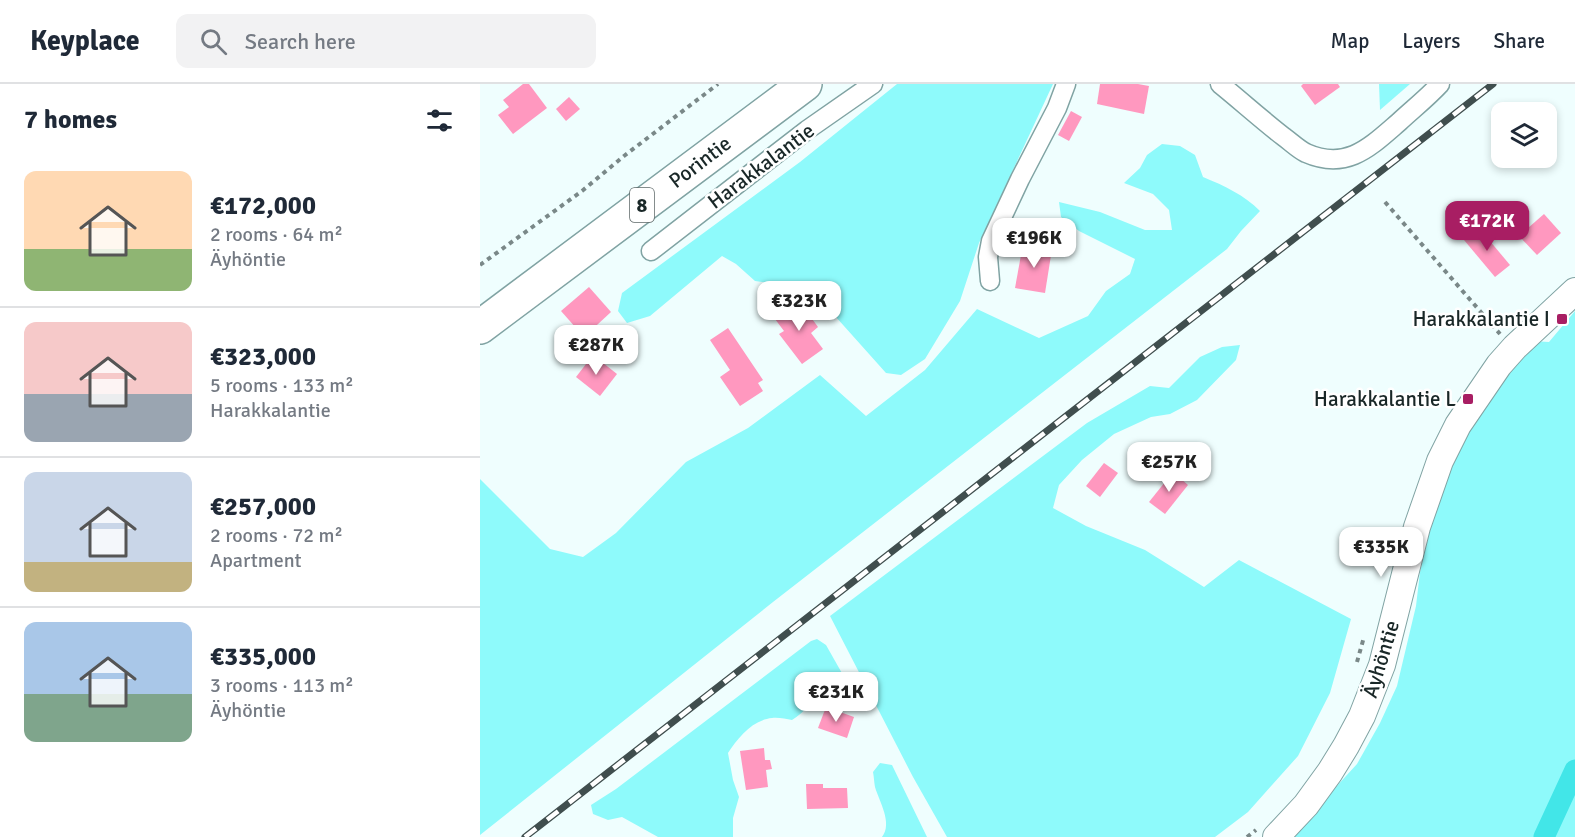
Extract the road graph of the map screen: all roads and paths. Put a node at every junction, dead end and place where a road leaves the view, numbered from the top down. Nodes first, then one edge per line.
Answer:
1 (718, 84) edge
2 (771, 84) edge
3 (805, 84) edge
4 (873, 84) edge
5 (1066, 84) edge
6 (1220, 84) edge
7 (1440, 84) edge
8 (1385, 202) dead end
9 (651, 251) dead end
10 (480, 265) edge
11 (990, 281) dead end
12 (1575, 291) edge
13 (480, 299) edge
14 (480, 327) edge
15 (1502, 336) dead end
16 (1276, 837) edge

1 - 10 path
2 - 13 highway, Porintie / 8
3 - 14 highway, Porintie / 8
4 - 9 street, Harakkalantie
5 - 11 street
6 - 7 street
8 - 15 path
12 - 16 main road, Äyhöntie

